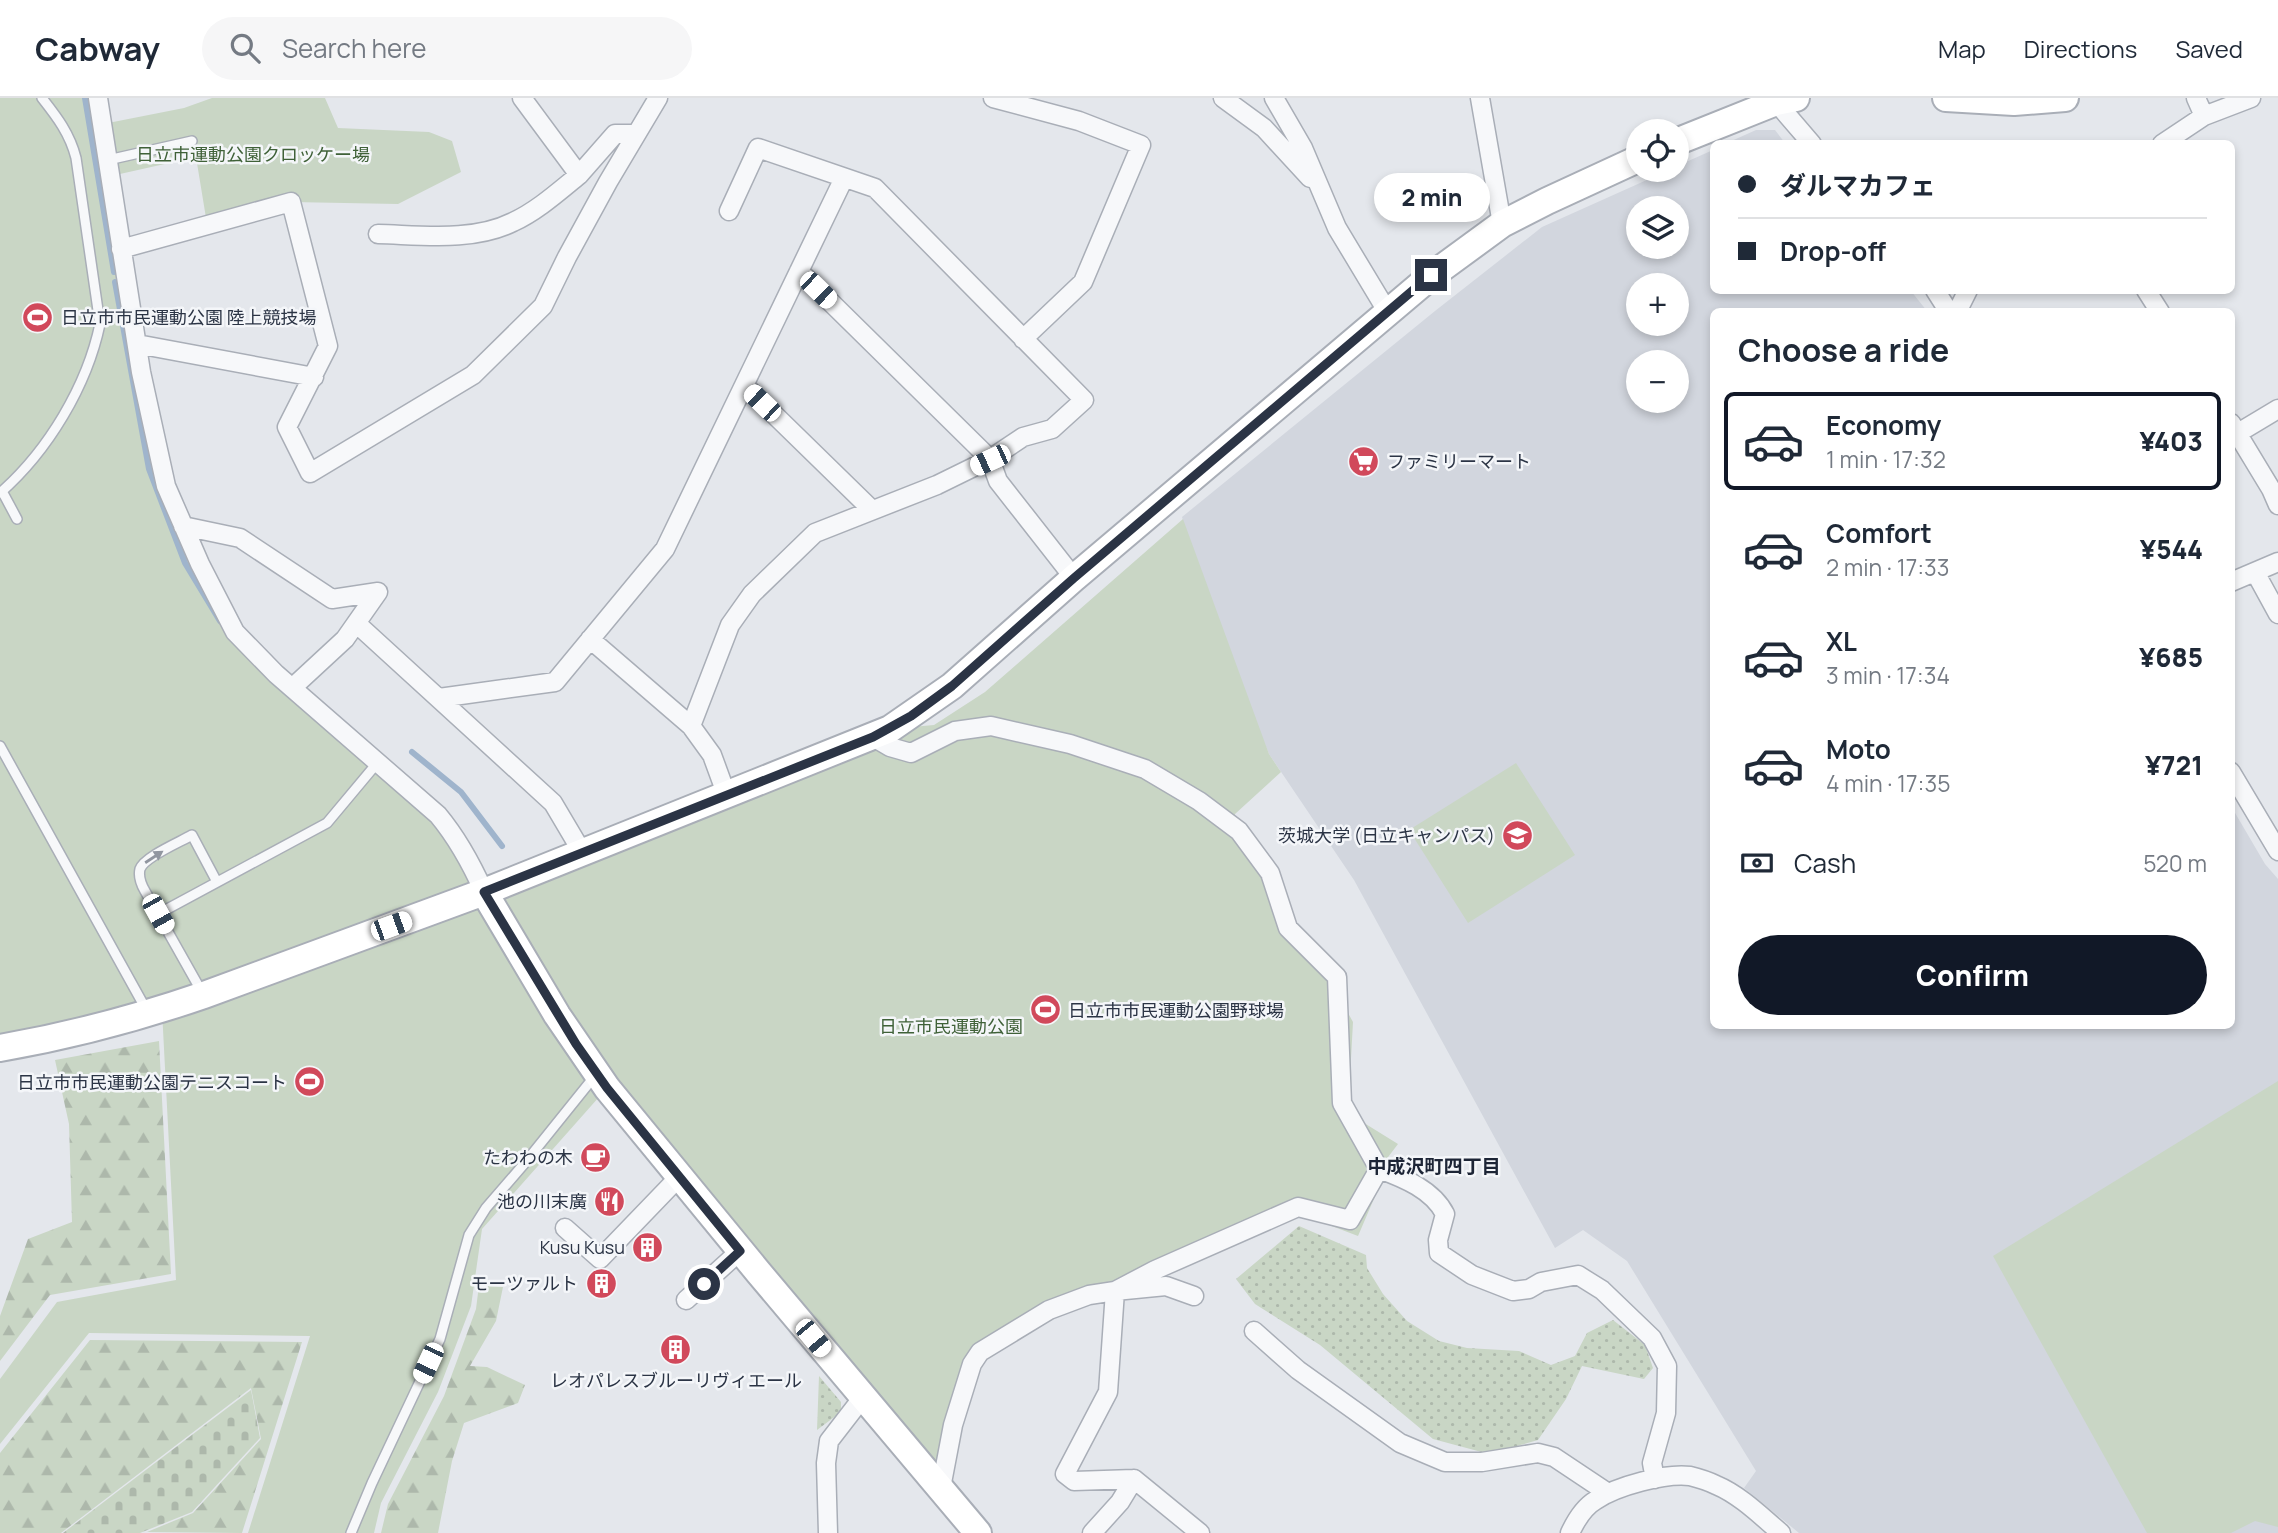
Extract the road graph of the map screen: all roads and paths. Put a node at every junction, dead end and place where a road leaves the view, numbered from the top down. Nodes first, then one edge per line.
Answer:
1 (42, 98) edge
2 (98, 98) edge
3 (522, 98) edge
4 (658, 98) edge
5 (993, 98) edge
6 (1223, 98) edge
7 (1274, 98) edge
8 (1480, 98) edge
9 (1946, 98) edge
10 (2065, 98) edge
11 (2196, 98) edge
12 (2252, 98) edge
13 (1783, 99) edge
14 (2204, 116) junction
15 (636, 134) junction
16 (1689, 137) edge
17 (1809, 140) edge
18 (2168, 140) edge
19 (192, 141) dead end
20 (108, 160) junction
21 (1626, 165) edge
22 (579, 175) junction
23 (844, 178) junction
24 (1322, 193) junction
25 (729, 211) dead end
26 (1503, 224) junction
27 (378, 234) dead end
28 (121, 249) junction
29 (799, 271) junction
30 (1387, 311) junction
31 (1023, 339) junction
32 (136, 344) junction
33 (314, 377) junction
34 (744, 385) junction
35 (2278, 409) edge
36 (2235, 428) edge
37 (990, 460) junction
38 (1, 492) edge
39 (2278, 505) edge
40 (872, 510) junction
41 (17, 519) dead end
42 (183, 526) junction
43 (2278, 562) edge
44 (2255, 572) junction
45 (1074, 578) junction
46 (2235, 580) edge
47 (2278, 614) edge
48 (356, 623) junction
49 (590, 639) junction
50 (292, 688) junction
51 (439, 698) junction
52 (691, 726) junction
53 (873, 737) junction
54 (0, 746) edge
55 (378, 762) junction
56 (2235, 779) edge
57 (727, 796) junction
58 (2278, 851) edge
59 (582, 852) junction
60 (217, 882) junction
61 (484, 892) junction
62 (158, 914) junction
63 (204, 995) junction
64 (149, 1013) junction
65 (0, 1048) edge
66 (597, 1074) junction
67 (1379, 1170) junction
68 (679, 1177) junction
69 (565, 1228) dead end
70 (740, 1251) junction
71 (1115, 1291) junction
72 (1194, 1296) dead end
73 (686, 1300) dead end
74 (1254, 1331) dead end
75 (863, 1397) junction
76 (1134, 1479) junction
77 (1655, 1479) junction
78 (940, 1488) junction
79 (1608, 1493) junction
80 (351, 1533) edge
81 (828, 1533) edge
82 (978, 1533) edge
83 (1093, 1533) edge
84 (1199, 1533) edge
85 (1570, 1533) edge
86 (1781, 1533) edge

1 - 38 lane
2 - 20 street
3 - 22 street
4 - 15 street
5 - 31 street
6 - 24 street
7 - 24 street
8 - 26 street
9 - 10 street
11 - 14 street
12 - 14 street
13 - 16 street
13 - 17 street
14 - 18 street
15 - 22 street
15 - 33 street
19 - 20 lane
20 - 28 street
21 - 26 street
22 - 27 street
23 - 25 street
23 - 29 street
23 - 31 street
24 - 30 street
26 - 30 street
28 - 32 street
28 - 33 street
29 - 34 street
29 - 37 street
30 - 45 street
31 - 37 street
32 - 33 street
32 - 42 street
34 - 40 street
34 - 49 street
35 - 36 street
36 - 39 street
37 - 40 street
37 - 45 street
38 - 41 lane
40 - 52 street
42 - 48 street
42 - 50 street
43 - 44 street
44 - 46 street
44 - 47 street
45 - 53 street
48 - 50 street
48 - 51 street
49 - 51 street
49 - 52 street
50 - 55 street
51 - 59 street
52 - 57 street
53 - 57 street
53 - 67 street
54 - 64 lane
55 - 60 lane
55 - 61 street
56 - 58 street
57 - 59 street
59 - 61 street
60 - 62 lane
62 -> 60 lane
61 - 63 street
61 - 66 street
62 - 63 lane
63 - 64 street
64 - 65 street
66 - 68 street
66 - 80 lane
67 - 71 street
67 - 77 street
68 - 69 street
68 - 70 street
70 - 73 street
70 - 75 street
71 - 72 street
71 - 76 street
71 - 78 street
74 - 79 street
75 - 78 street
75 - 81 street
76 - 83 street
76 - 84 street
77 - 79 street
77 - 86 street
78 - 82 street
79 - 85 street

